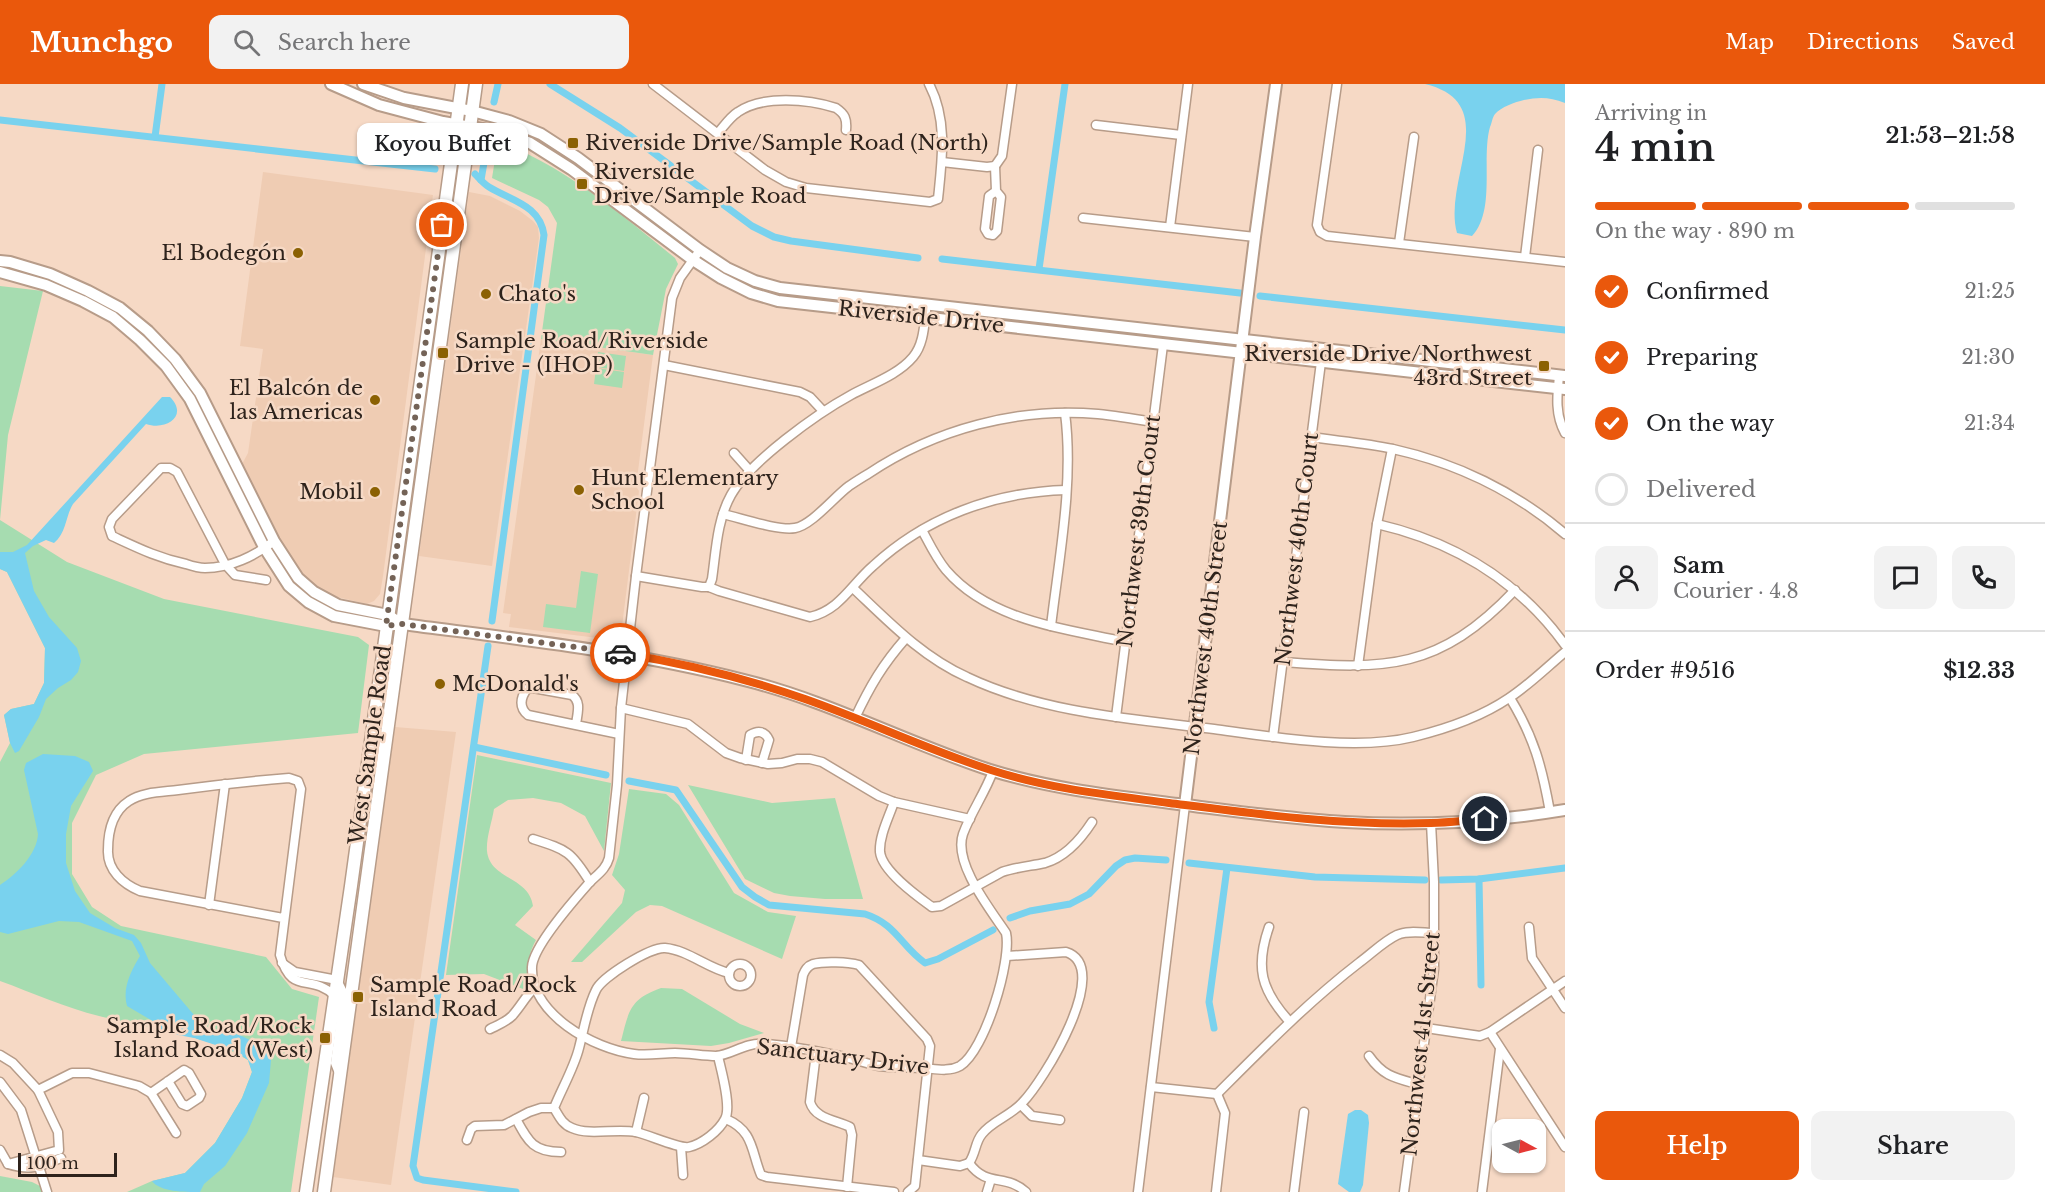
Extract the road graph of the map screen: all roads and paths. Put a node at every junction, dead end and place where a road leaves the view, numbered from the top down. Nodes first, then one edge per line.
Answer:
1 (331, 84) edge
2 (363, 84) edge
3 (462, 84) edge
4 (476, 84) edge
5 (653, 84) edge
6 (929, 84) edge
7 (1012, 84) edge
8 (1188, 84) edge
9 (1276, 84) edge
10 (1337, 84) edge
11 (459, 110) junction
12 (472, 111) junction
13 (456, 125) junction
14 (1096, 125) dead end
15 (470, 126) junction
16 (846, 130) dead end
17 (718, 133) junction
18 (1181, 135) junction
19 (1414, 137) dead end
20 (1538, 150) dead end
21 (942, 162) junction
22 (995, 166) junction
23 (996, 191) dead end
24 (1083, 218) dead end
25 (1170, 227) junction
26 (1255, 237) junction
27 (1399, 243) junction
28 (700, 250) junction
29 (1525, 257) junction
30 (693, 260) junction
31 (0, 261) edge
32 (1565, 262) edge
33 (0, 272) edge
34 (434, 284) junction
35 (927, 304) junction
36 (925, 318) junction
37 (427, 331) junction
38 (442, 338) junction
39 (1163, 345) junction
40 (1242, 347) junction
41 (1321, 362) junction
42 (664, 365) junction
43 (1562, 376) edge
44 (1561, 388) edge
45 (200, 393) junction
46 (190, 399) junction
47 (432, 403) junction
48 (822, 411) junction
49 (1065, 413) junction
50 (1153, 422) junction
51 (1565, 434) edge
52 (1311, 437) junction
53 (1392, 449) junction
54 (734, 453) dead end
55 (236, 466) junction
56 (750, 471) junction
57 (226, 472) junction
58 (1066, 490) junction
59 (723, 514) junction
60 (1377, 524) junction
61 (922, 530) junction
62 (1565, 534) edge
63 (274, 541) junction
64 (264, 549) junction
65 (225, 564) junction
66 (636, 576) junction
67 (266, 580) dead end
68 (709, 586) junction
69 (853, 588) junction
70 (1515, 590) junction
71 (387, 620) junction
72 (402, 624) junction
73 (1052, 626) junction
74 (906, 638) junction
75 (1125, 642) junction
76 (1565, 645) edge
77 (1565, 652) edge
78 (627, 654) junction
79 (1283, 662) junction
80 (1358, 666) junction
81 (1510, 698) junction
82 (621, 708) junction
83 (1116, 717) junction
84 (855, 718) junction
85 (576, 725) junction
86 (1196, 727) junction
87 (619, 734) junction
88 (1273, 737) junction
89 (371, 742) junction
90 (746, 760) junction
91 (762, 763) junction
92 (993, 771) junction
93 (225, 784) junction
94 (379, 791) junction
95 (894, 802) junction
96 (1185, 805) junction
97 (1565, 810) edge
98 (1550, 812) junction
99 (970, 819) junction
100 (1092, 822) dead end
101 (1431, 824) junction
102 (533, 839) dead end
103 (590, 882) junction
104 (351, 886) junction
105 (976, 886) junction
106 (209, 905) junction
107 (283, 918) junction
108 (1269, 927) dead end
109 (1528, 927) dead end
110 (1434, 933) junction
111 (1006, 956) junction
112 (282, 963) junction
113 (729, 973) dead end
114 (337, 980) junction
115 (1565, 981) edge
116 (353, 982) junction
117 (535, 987) junction
118 (1552, 989) junction
119 (334, 996) junction
120 (1565, 1008) edge
121 (1289, 1021) junction
122 (1426, 1028) junction
123 (490, 1029) dead end
124 (1490, 1032) junction
125 (581, 1034) junction
126 (791, 1047) junction
127 (1500, 1050) junction
128 (816, 1053) junction
129 (0, 1054) edge
130 (718, 1056) junction
131 (1369, 1056) dead end
132 (928, 1068) junction
133 (339, 1073) junction
134 (168, 1081) dead end
135 (0, 1082) edge
136 (1417, 1084) junction
137 (1151, 1087) junction
138 (38, 1090) junction
139 (151, 1093) junction
140 (1217, 1094) junction
141 (644, 1098) dead end
142 (1021, 1105) junction
143 (554, 1108) junction
144 (1304, 1112) dead end
145 (516, 1119) junction
146 (726, 1119) junction
147 (1060, 1120) dead end
148 (636, 1132) junction
149 (176, 1133) dead end
150 (466, 1140) dead end
151 (1565, 1145) edge
152 (681, 1147) junction
153 (0, 1150) edge
154 (561, 1152) dead end
155 (60, 1154) junction
156 (36, 1156) junction
157 (918, 1160) junction
158 (969, 1163) junction
159 (8, 1164) junction
160 (39, 1167) junction
161 (683, 1175) dead end
162 (991, 1179) junction
163 (847, 1186) junction
164 (47, 1192) edge
165 (306, 1192) edge
166 (324, 1192) edge
167 (894, 1192) edge
168 (908, 1192) edge
169 (987, 1192) edge
170 (1026, 1192) edge
171 (1138, 1192) edge
172 (1216, 1192) edge
173 (1294, 1192) edge
174 (1404, 1192) edge
175 (1482, 1192) edge

1 - 13 street, Riverside Drive
2 - 11 street, Riverside Drive
3 - 11 main road, West Sample Road
4 - 12 main road, West Sample Road
5 - 17 street
6 - 21 street
7 - 22 street
8 - 18 street
9 - 26 street, Northwest 40th Street
10 - 27 street
11 - 12 street, Riverside Drive
11 - 13 main road, West Sample Road
12 - 15 main road, West Sample Road
12 - 28 street, Riverside Drive
13 - 15 street, Riverside Drive
13 - 34 main road, West Sample Road
14 - 18 street
15 - 30 street, Riverside Drive
15 - 38 main road, West Sample Road
16 - 17 street
17 - 21 street
18 - 25 street
19 - 27 street
20 - 29 street
21 - 22 street
22 - 23 street
24 - 25 street
25 - 26 street
26 - 40 street, Northwest 40th Street
27 - 29 street
28 - 30 street
28 - 35 street, Riverside Drive
29 - 32 street
30 - 36 street, Riverside Drive
30 - 42 street
31 - 45 street
33 - 46 street
34 - 37 main road, West Sample Road
34 - 38 main road
35 - 36 street
35 - 40 street, Riverside Drive
36 - 39 street, Riverside Drive
36 - 48 street
37 - 47 main road
37 - 71 main road, West Sample Road
38 - 47 main road, West Sample Road
39 - 40 street, Riverside Drive
39 - 50 street, Northwest 39th Court
40 - 41 street, Riverside Drive
40 - 43 street, Riverside Drive
40 - 86 street, Northwest 40th Street
41 - 44 street, Riverside Drive
41 - 52 street, Northwest 40th Court
42 - 48 street
42 - 66 street
43 - 44 street
44 - 51 street
45 - 46 street
45 - 55 street
46 - 57 street
47 - 72 main road, West Sample Road
48 - 56 street
49 - 50 street
49 - 58 street
49 - 59 street
50 - 75 street, Northwest 39th Court
52 - 53 street
52 - 79 street, Northwest 40th Court
53 - 60 street
53 - 62 street
54 - 56 street
55 - 57 street
55 - 63 street
56 - 59 street
57 - 64 street
58 - 61 street
58 - 73 street
59 - 68 street
60 - 70 street
60 - 80 street
61 - 69 street
61 - 73 street
63 - 64 street
63 - 71 street
64 - 65 street
64 - 71 street
65 - 65 street
65 - 67 street
66 - 68 street
66 - 78 street
68 - 69 street
69 - 74 street
70 - 76 street
70 - 80 street
71 - 72 street
71 - 89 main road, West Sample Road
72 - 78 street
72 - 94 main road, West Sample Road
73 - 75 street
74 - 83 street
74 - 84 street
75 - 83 street, Northwest 39th Court
77 - 81 street
78 - 82 street
78 - 84 street
79 - 80 street
79 - 88 street, Northwest 40th Court
81 - 88 street
81 - 98 street
82 - 87 street
82 - 90 street
83 - 86 street
84 - 92 street
85 - 85 street
85 - 87 street
86 - 88 street
86 - 96 street, Northwest 40th Street
87 - 103 street
89 - 94 main road
89 - 104 main road, West Sample Road
90 - 91 street
90 - 91 street
91 - 95 street
92 - 96 street
92 - 99 street, Sanctuary Drive
93 - 106 street
93 - 106 street
93 - 107 street
94 - 116 main road, West Sample Road
95 - 99 street
95 - 105 street
96 - 101 street
96 - 137 street, Northwest 40th Street
97 - 98 street
98 - 101 street
99 - 105 street, Sanctuary Drive
100 - 105 street
101 - 110 street, Northwest 41st Street
102 - 103 street
103 - 117 street
104 - 114 main road, West Sample Road
104 - 116 main road
105 - 111 street, Sanctuary Drive
106 - 107 street
107 - 112 street
108 - 121 street
109 - 118 street
110 - 121 street
110 - 122 street, Northwest 41st Street
111 - 132 street, Sanctuary Drive
111 - 142 street
112 - 114 street
112 - 119 street
113 - 125 street
114 - 119 main road, West Sample Road
114 - 133 street
115 - 118 street
116 - 133 main road, West Sample Road
117 - 123 street
117 - 125 street, Sanctuary Drive
118 - 120 street
118 - 124 street
119 - 165 main road, West Sample Road
121 - 140 street
122 - 124 street
122 - 136 street, Northwest 41st Street
124 - 127 street
125 - 130 street, Sanctuary Drive
125 - 143 street
126 - 128 street, Sanctuary Drive
126 - 130 street, Sanctuary Drive
126 - 132 street
127 - 151 street
127 - 175 street
128 - 132 street, Sanctuary Drive
128 - 163 street
129 - 138 street
130 - 146 street
131 - 136 street
132 - 157 street
133 - 166 main road, West Sample Road
134 - 139 street
135 - 156 street
136 - 174 street, Northwest 41st Street
137 - 140 street
137 - 171 street, Northwest 40th Street
138 - 139 street
138 - 155 street
139 - 149 street
140 - 172 street
141 - 148 street
142 - 147 street
142 - 158 street
143 - 145 street
143 - 148 street
144 - 173 street
145 - 150 street
145 - 154 street
146 - 152 street
146 - 163 street
148 - 152 street
152 - 161 street
153 - 159 street
155 - 156 street
155 - 160 street
156 - 159 street
156 - 160 street
157 - 158 street
157 - 168 street
158 - 162 street
159 - 160 street
160 - 164 street
162 - 169 street
162 - 170 street
163 - 167 street

